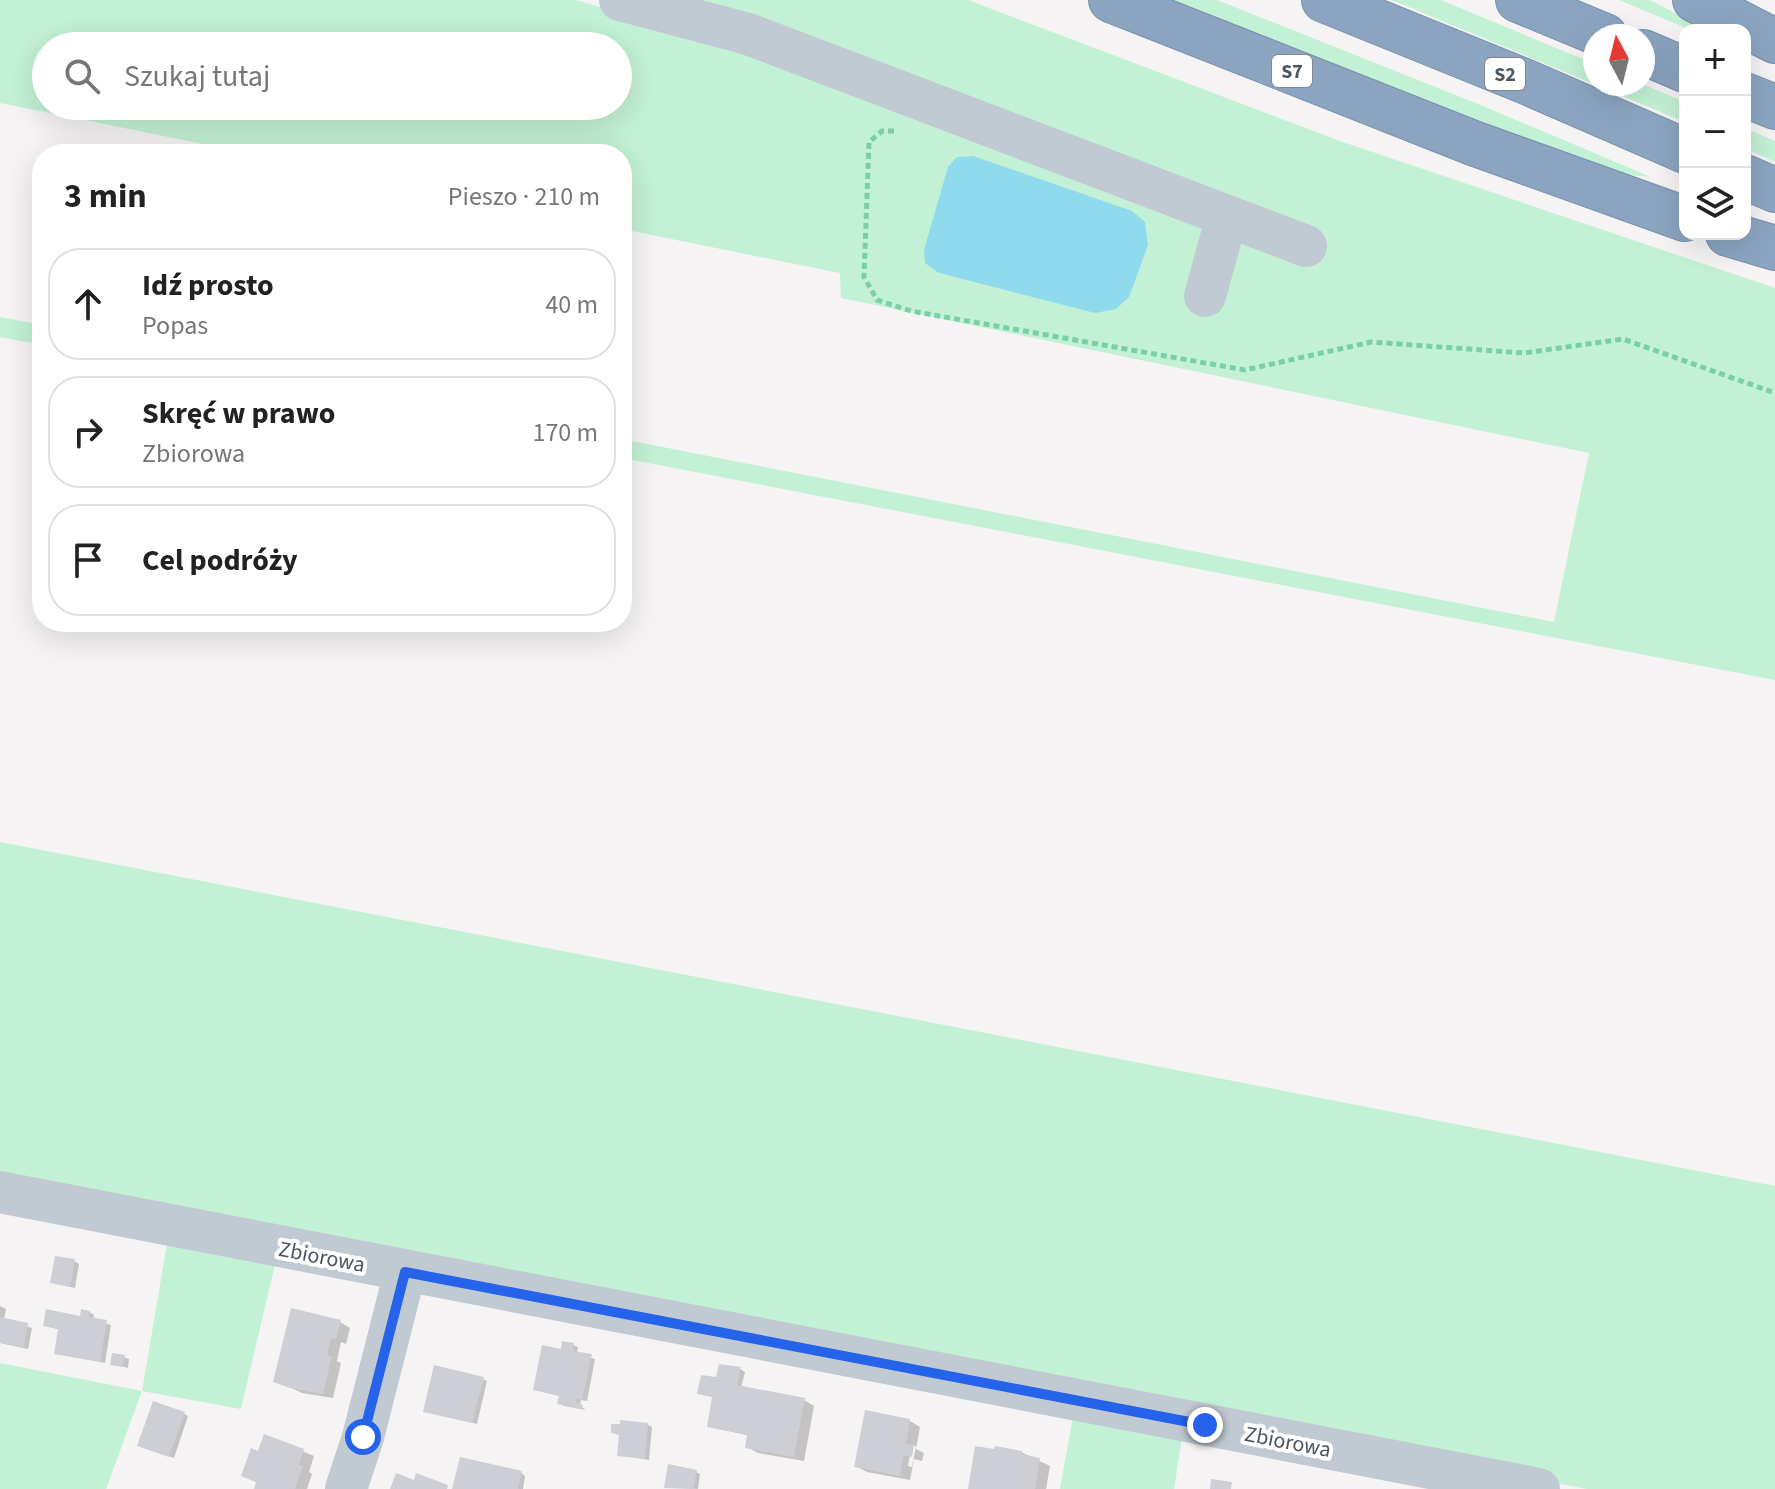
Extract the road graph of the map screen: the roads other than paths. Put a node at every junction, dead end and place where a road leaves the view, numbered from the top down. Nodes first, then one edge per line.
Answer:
1 (620, 0) edge
2 (1111, 0) edge
3 (1324, 0) edge
4 (1518, 0) edge
5 (1695, 0) edge
6 (1583, 27) edge
7 (1775, 41) edge
8 (1655, 57) edge
9 (1679, 67) edge
10 (1748, 96) edge
11 (1775, 107) edge
12 (1679, 148) edge
13 (1751, 180) edge
14 (1775, 190) edge
15 (1227, 216) junction
16 (1679, 217) edge
17 (1748, 240) edge
18 (1306, 246) dead end
19 (1775, 248) edge
20 (1205, 296) dead end
21 (0, 1192) edge
22 (405, 1272) junction
23 (346, 1489) edge
24 (1539, 1489) edge

1 - 15 street
2 - 16 highway, S7
3 - 12 highway, S2
4 - 6 highway
5 - 7 highway
8 - 9 highway
10 - 11 highway
13 - 14 highway
15 - 18 street
15 - 20 street
17 - 19 highway
21 - 22 street, Zbiorowa
22 - 23 street
22 - 24 street, Zbiorowa

